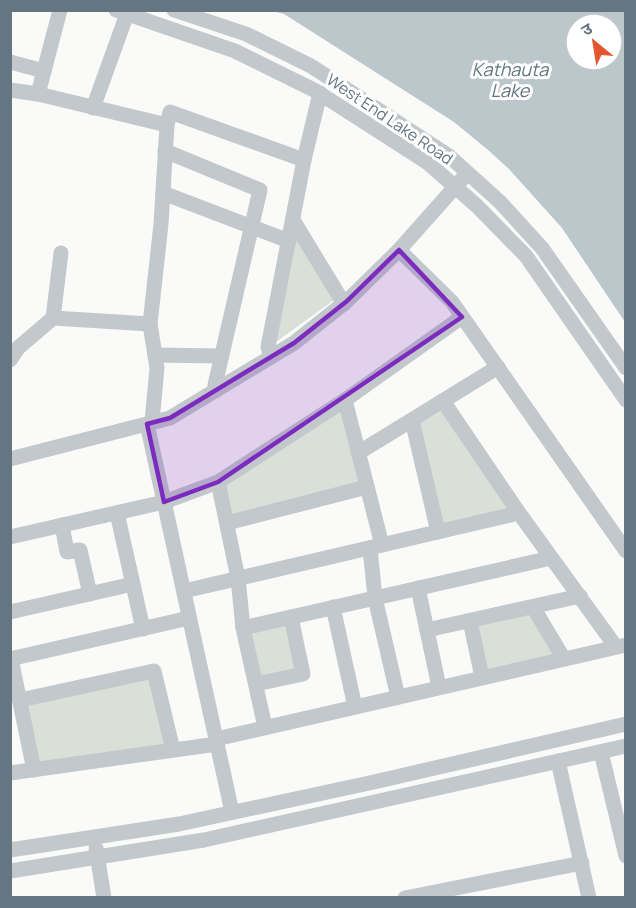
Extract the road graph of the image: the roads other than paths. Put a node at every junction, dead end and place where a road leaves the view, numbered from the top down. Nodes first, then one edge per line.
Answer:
1 (60, 10) edge
2 (174, 10) edge
3 (121, 12) edge
4 (10, 62) edge
5 (44, 71) junction
6 (10, 90) edge
7 (320, 93) junction
8 (38, 94) junction
9 (93, 108) junction
10 (167, 125) junction
11 (165, 151) junction
12 (304, 160) junction
13 (467, 173) junction
14 (456, 186) junction
15 (163, 193) junction
16 (293, 220) junction
17 (252, 225) junction
18 (289, 241) junction
19 (399, 250) junction
20 (61, 253) dead end
21 (344, 304) junction
22 (462, 317) junction
23 (53, 318) junction
24 (150, 324) junction
25 (13, 350) edge
26 (155, 356) junction
27 (222, 356) junction
28 (271, 357) junction
29 (498, 367) junction
30 (626, 368) edge
31 (217, 390) junction
32 (345, 400) junction
33 (626, 400) edge
34 (443, 401) junction
35 (412, 420) junction
36 (150, 423) junction
37 (358, 453) junction
38 (10, 459) edge
39 (218, 482) junction
40 (367, 487) junction
41 (164, 502) junction
42 (117, 513) junction
43 (519, 513) junction
44 (227, 523) junction
45 (62, 525) junction
46 (438, 532) junction
47 (10, 537) edge
48 (376, 546) junction
49 (626, 551) edge
50 (551, 558) junction
51 (238, 578) junction
52 (133, 584) junction
53 (418, 588) junction
54 (183, 591) junction
55 (90, 594) junction
56 (579, 596) junction
57 (375, 598) junction
58 (333, 607) junction
59 (533, 607) junction
60 (10, 612) edge
61 (291, 617) junction
62 (189, 618) junction
63 (470, 621) junction
64 (243, 628) junction
65 (143, 629) junction
66 (427, 630) junction
67 (621, 646) edge
68 (564, 658) junction
69 (11, 659) edge
70 (482, 677) junction
71 (256, 684) junction
72 (440, 687) junction
73 (398, 697) junction
74 (20, 700) junction
75 (355, 707) junction
76 (626, 724) edge
77 (265, 727) junction
78 (216, 741) junction
79 (626, 746) edge
80 (173, 750) junction
81 (601, 752) junction
82 (558, 761) junction
83 (34, 770) junction
84 (10, 773) edge
85 (618, 795) edge
86 (232, 812) junction
87 (94, 836) junction
88 (10, 850) edge
89 (626, 856) edge
90 (97, 857) junction
91 (582, 863) junction
92 (10, 871) edge
93 (104, 897) edge
94 (405, 897) edge
95 (589, 897) edge

1 - 5 street
2 - 13 street, West End Lake Road
3 - 7 street, West End Lake Road
3 - 9 street
4 - 5 street
5 - 8 street
6 - 8 street
7 - 12 street
7 - 14 street, West End Lake Road
8 - 9 street
9 - 10 street
10 - 11 street
10 - 12 street
11 - 15 street
11 - 17 street
12 - 16 street
13 - 14 street
13 - 30 street, West End Lake Road
14 - 19 street
14 - 33 street, West End Lake Road
15 - 17 street
15 - 24 street
16 - 18 street
16 - 21 street
17 - 18 street
17 - 27 street
18 - 28 street
19 - 21 street
19 - 22 street
20 - 23 street
21 - 28 street
22 - 29 street
22 - 32 street
23 - 24 street
23 - 25 street
24 - 26 street
26 - 27 street
26 - 36 street
27 - 31 street
28 - 31 street
29 - 34 street
29 - 49 street
31 - 36 street
32 - 37 street
32 - 39 street
34 - 35 street
34 - 43 street
35 - 37 street
35 - 46 street
36 - 38 street
36 - 41 street
37 - 40 street
39 - 41 street
39 - 44 street
40 - 44 street
40 - 48 street
41 - 42 street
41 - 54 street
42 - 45 street
42 - 52 street
43 - 46 street
43 - 50 street
44 - 51 street
45 - 47 street
45 - 55 street
46 - 48 street
48 - 51 street
48 - 57 street
50 - 53 street
50 - 56 street
51 - 54 street
51 - 64 street
52 - 55 street
52 - 65 street
53 - 57 street
53 - 66 street
54 - 62 street
55 - 60 street
56 - 59 street
56 - 67 street
57 - 58 street
57 - 73 street
58 - 61 street
58 - 75 street
59 - 63 street
59 - 68 street
61 - 64 street
61 - 71 street
62 - 65 street
62 - 78 street
63 - 66 street
63 - 70 street
64 - 71 street
65 - 69 street
66 - 72 street
67 - 68 street
68 - 70 street
69 - 74 street
70 - 72 street
71 - 77 street
72 - 73 street
73 - 75 street
74 - 80 street
74 - 83 street
75 - 77 street
76 - 86 street
77 - 78 street
78 - 80 street
78 - 86 street
79 - 81 street
80 - 83 street
81 - 82 street
81 - 85 street
82 - 90 street
82 - 91 street
83 - 84 street
85 - 89 street
86 - 87 street
87 - 88 street
87 - 90 street
90 - 92 street
90 - 93 street
91 - 94 street
91 - 95 street

